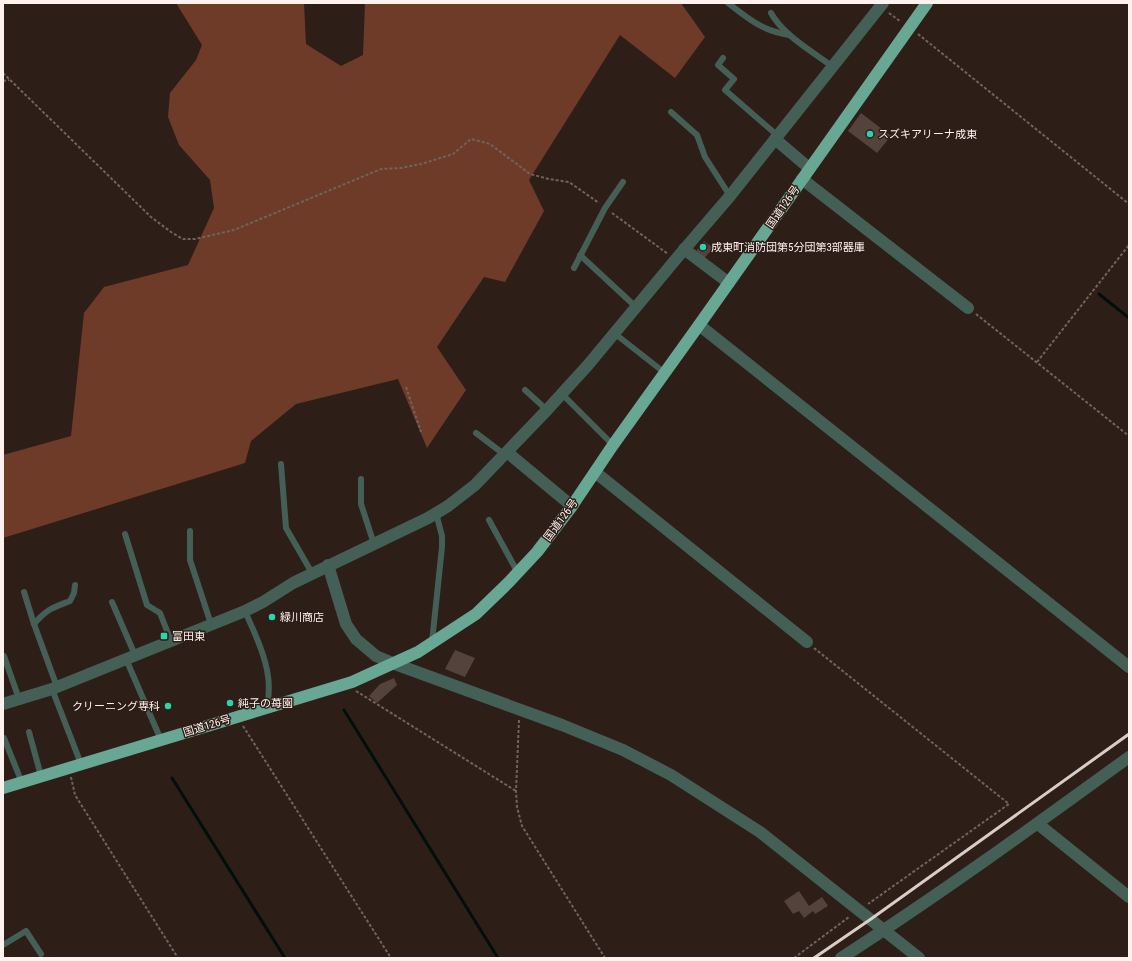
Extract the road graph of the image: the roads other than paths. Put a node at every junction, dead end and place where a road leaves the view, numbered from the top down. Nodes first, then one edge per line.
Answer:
1 (728, 3) edge
2 (927, 3) edge
3 (882, 5) edge
4 (771, 13) dead end
5 (791, 35) junction
6 (723, 58) dead end
7 (833, 67) junction
8 (671, 112) dead end
9 (777, 138) junction
10 (809, 168) junction
11 (802, 179) junction
12 (623, 182) dead end
13 (730, 196) junction
14 (684, 249) junction
15 (580, 256) junction
16 (574, 268) dead end
17 (729, 282) junction
18 (636, 307) junction
19 (968, 308) road end
20 (700, 325) junction
21 (614, 333) junction
22 (665, 373) junction
23 (525, 390) dead end
24 (562, 394) junction
25 (547, 410) junction
26 (476, 433) dead end
27 (613, 445) junction
28 (506, 454) junction
29 (281, 464) dead end
30 (595, 472) junction
31 (361, 479) dead end
32 (572, 506) junction
33 (436, 513) junction
34 (489, 520) dead end
35 (190, 530) dead end
36 (125, 534) dead end
37 (374, 544) junction
38 (328, 566) junction
39 (312, 573) junction
40 (518, 573) junction
41 (75, 585) dead end
42 (24, 592) dead end
43 (112, 602) dead end
44 (245, 611) junction
45 (34, 624) junction
46 (211, 624) junction
47 (171, 641) junction
48 (807, 642) road end
49 (432, 644) junction
50 (4, 656) dead end
51 (130, 657) junction
52 (395, 664) junction
53 (1129, 667) edge
54 (55, 688) junction
55 (19, 700) junction
56 (3, 704) edge
57 (268, 708) junction
58 (29, 732) dead end
59 (4, 738) edge
60 (161, 740) junction
61 (1129, 757) edge
62 (81, 764) junction
63 (42, 776) junction
64 (22, 782) junction
65 (3, 788) edge
66 (1038, 824) junction
67 (1126, 893) edge
68 (885, 930) junction
69 (3, 945) edge
70 (41, 954) dead end
71 (841, 958) edge
72 (919, 958) edge

1 - 5 lane
2 - 10 highway, 国道126号
3 - 7 street
4 - 5 lane
5 - 7 lane
6 - 9 lane
7 - 9 street
8 - 13 lane
9 - 10 street
9 - 13 street
10 - 11 highway, 国道126号
11 - 17 highway, 国道126号
11 - 19 street
12 - 15 lane
13 - 14 street
14 - 17 street
14 - 18 street
15 - 16 lane
15 - 18 lane
17 - 20 highway, 国道126号
18 - 21 street
20 - 22 highway, 国道126号
20 - 53 street
21 - 22 lane
21 - 24 street
22 - 27 highway, 国道126号
23 - 25 lane
24 - 25 street
24 - 27 lane
25 - 28 street
26 - 28 lane
27 - 30 highway, 国道126号
28 - 32 street
28 - 33 street
29 - 39 lane
30 - 32 highway, 国道126号
30 - 48 street
31 - 37 lane
32 - 40 highway, 国道126号
33 - 37 street
33 - 49 lane
34 - 40 lane
35 - 46 lane
36 - 47 lane
37 - 38 street
38 - 39 street
38 - 52 street
39 - 44 street
40 - 49 highway, 国道126号
41 - 45 lane
42 - 45 lane
43 - 51 lane
44 - 46 street
44 - 57 lane
45 - 54 lane
46 - 47 street
47 - 51 street
49 - 52 highway, 国道126号
50 - 55 lane
51 - 54 street
51 - 60 lane
52 - 57 highway, 国道126号
52 - 68 street
54 - 55 street
54 - 62 lane
55 - 56 street
57 - 60 highway, 国道126号
58 - 63 lane
59 - 64 lane
60 - 62 highway, 国道126号
61 - 66 street
62 - 63 highway, 国道126号
63 - 64 highway, 国道126号
64 - 65 highway, 国道126号
66 - 67 street
66 - 68 street
68 - 71 street
68 - 72 street
69 - 70 lane

